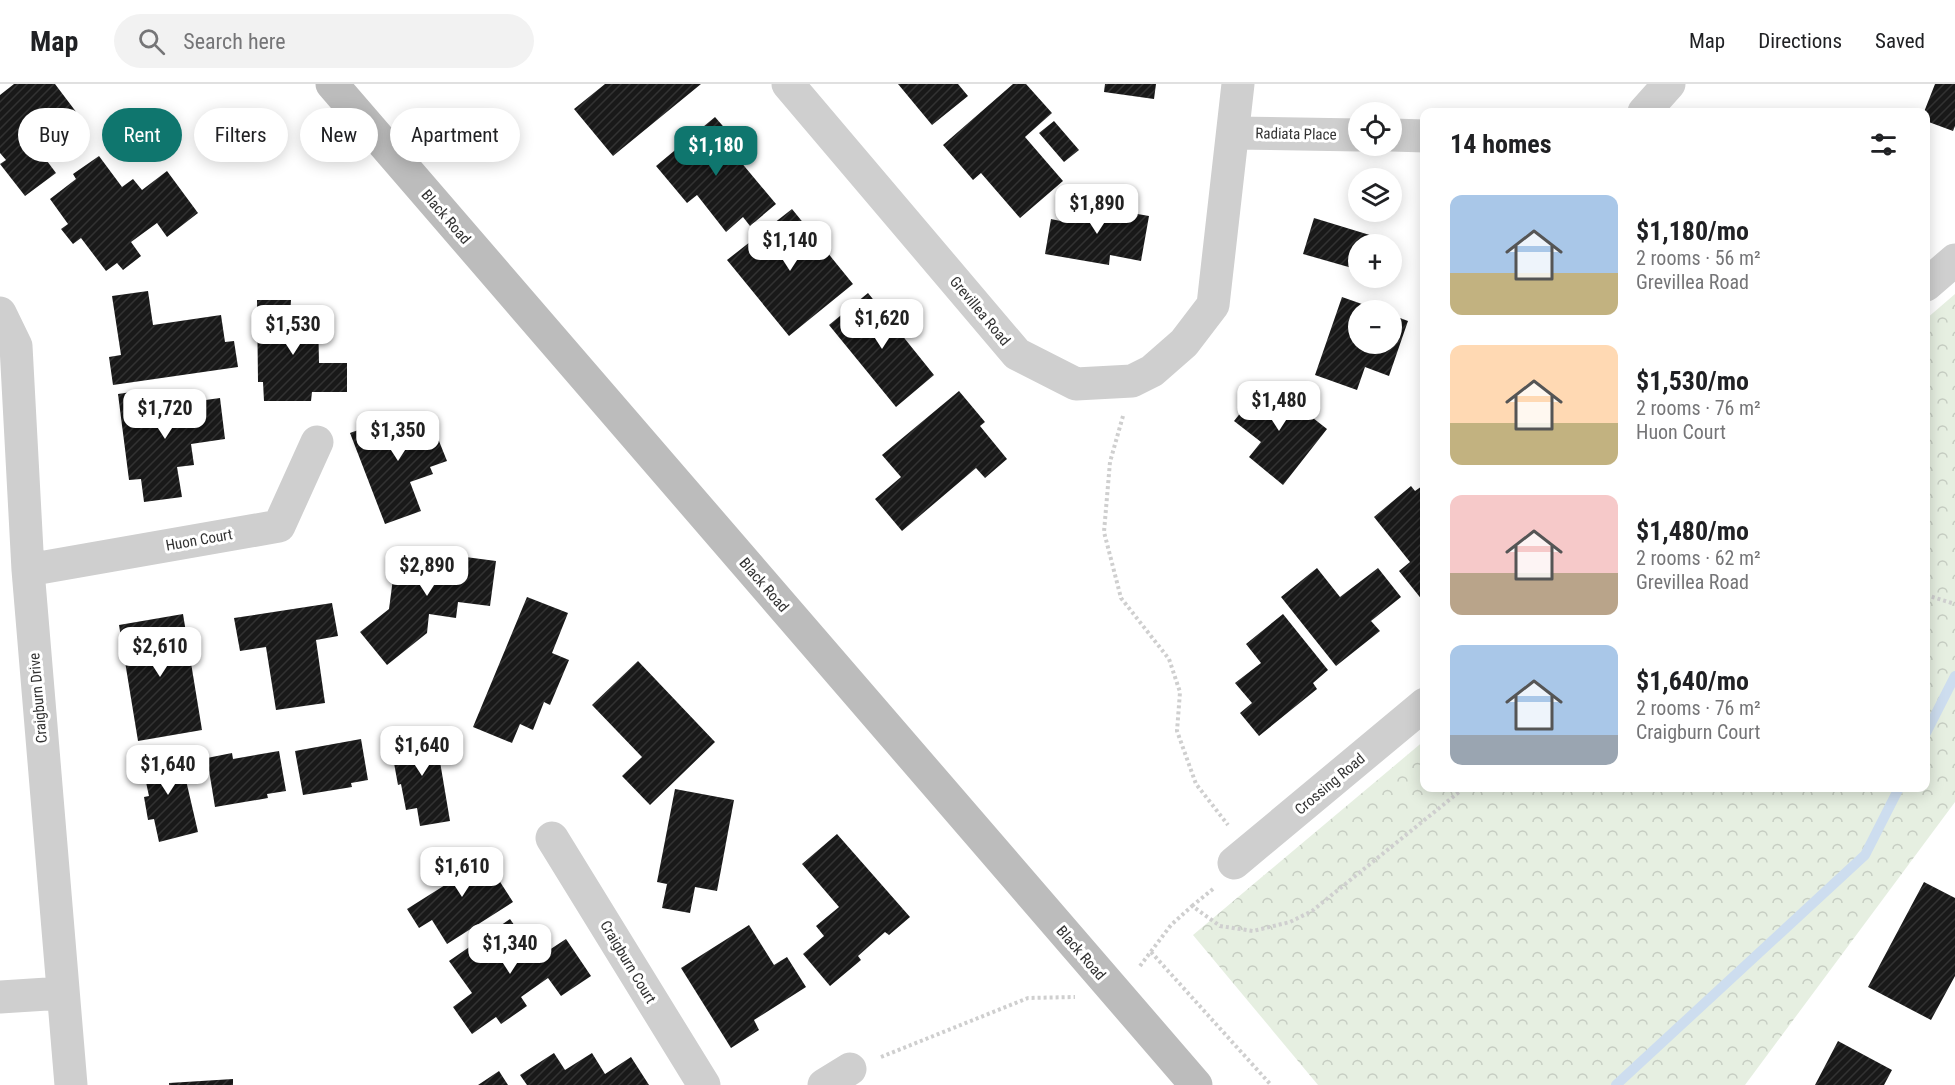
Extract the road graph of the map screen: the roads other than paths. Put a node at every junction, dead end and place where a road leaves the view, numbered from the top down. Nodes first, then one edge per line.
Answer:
1 (332, 84) edge
2 (788, 84) edge
3 (1238, 84) edge
4 (1669, 84) edge
5 (1648, 108) edge
6 (1233, 133) junction
7 (1348, 135) edge
8 (1402, 135) edge
9 (1420, 136) edge
10 (1955, 260) edge
11 (1930, 282) edge
12 (0, 313) edge
13 (317, 442) dead end
14 (28, 570) junction
15 (1420, 708) edge
16 (552, 838) dead end
17 (1241, 857) road end
18 (63, 993) junction
19 (0, 997) edge
20 (71, 1085) edge
21 (704, 1085) edge
22 (1196, 1085) edge

1 - 22 main road, Black Road
2 - 6 street, Grevillea Road
3 - 6 street, Grevillea Road
4 - 5 street
6 - 7 street, Radiata Place
8 - 9 street
10 - 11 street
12 - 14 street, Craigburn Drive
13 - 14 street, Huon Court
14 - 18 street, Craigburn Drive
15 - 17 street, Crossing Road
16 - 21 street, Craigburn Court
18 - 19 street
18 - 20 street, Craigburn Drive

